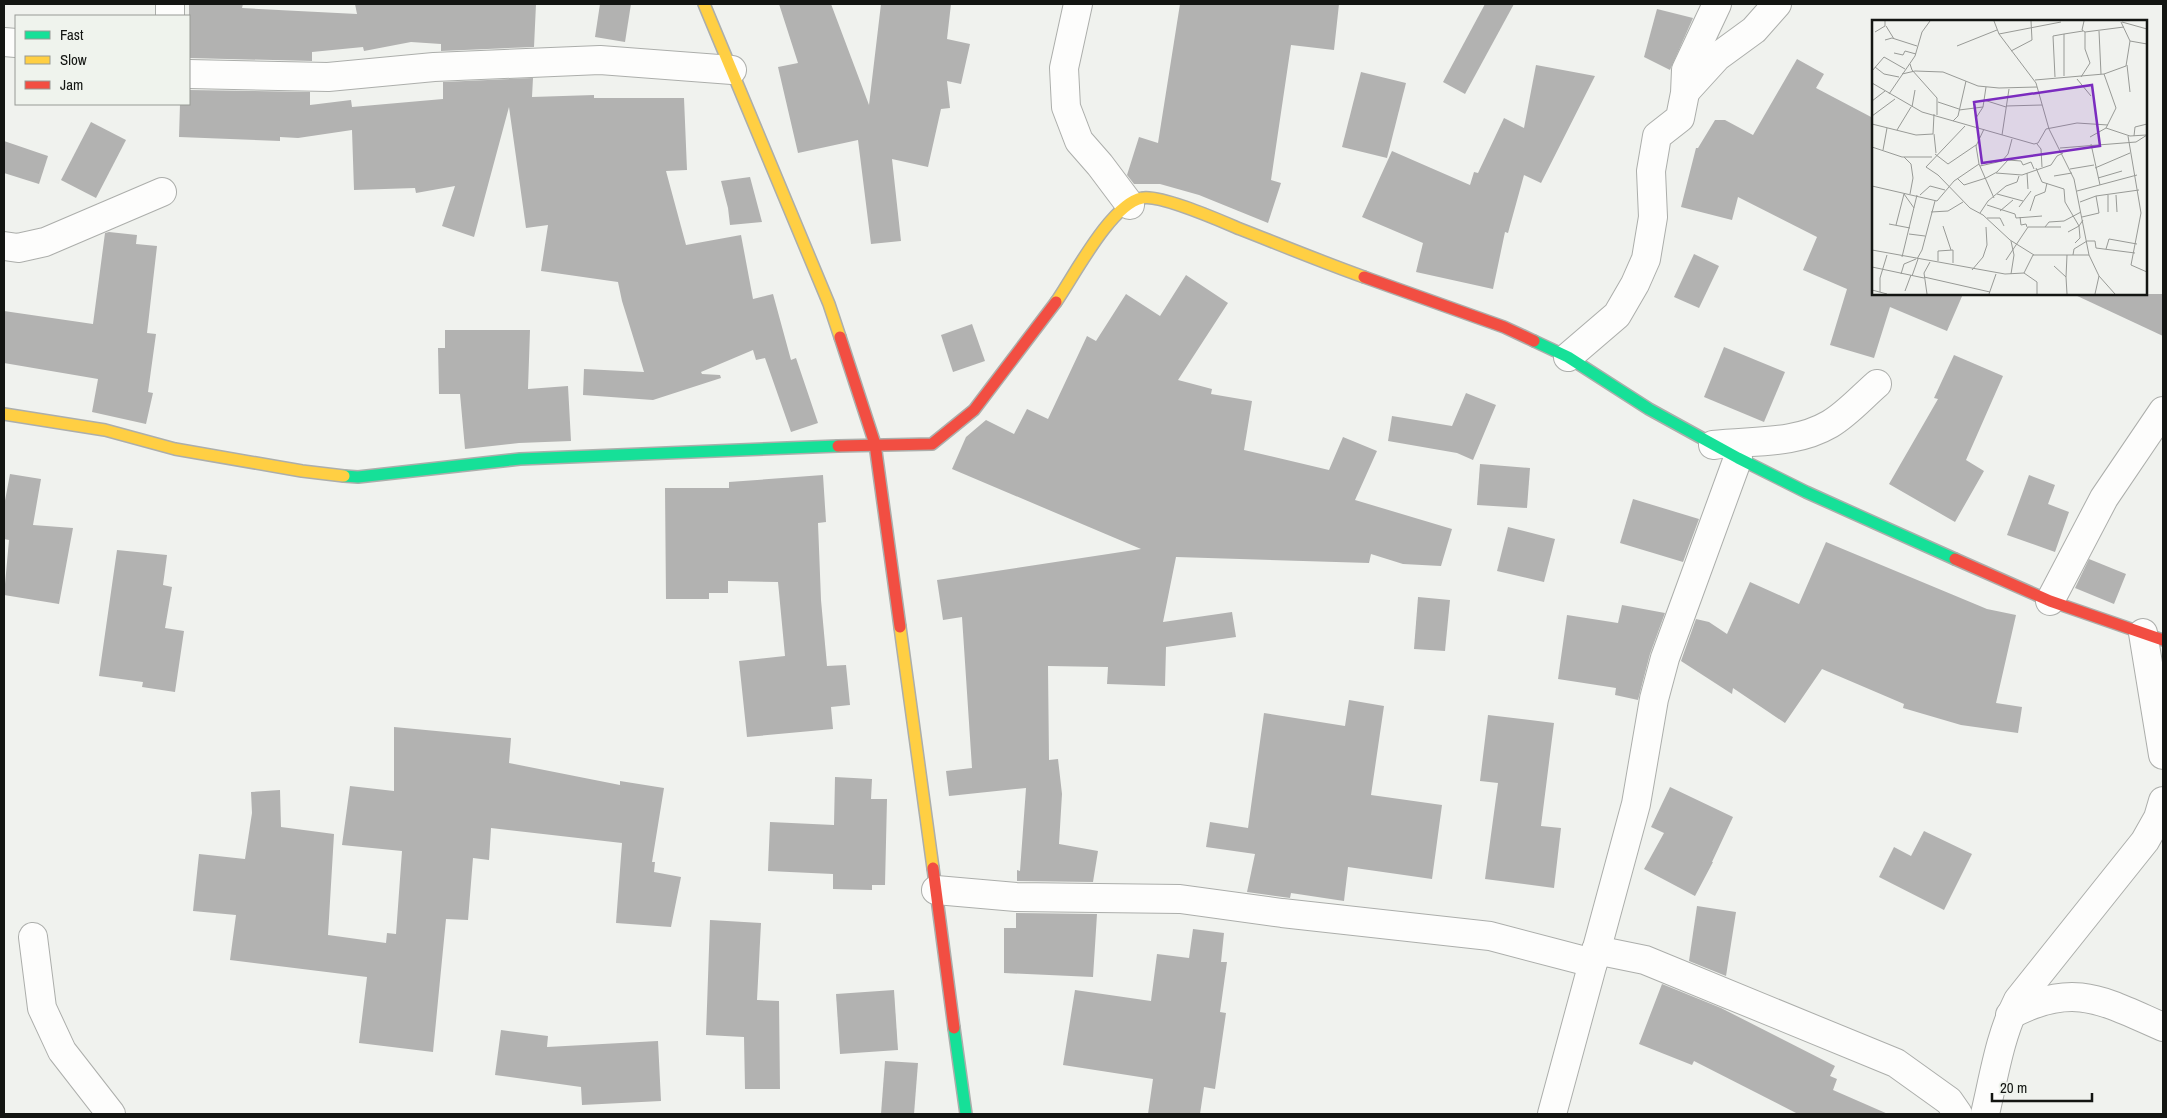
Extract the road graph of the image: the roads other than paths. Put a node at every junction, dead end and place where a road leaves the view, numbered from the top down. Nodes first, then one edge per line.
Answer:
1 (704, 4) edge
2 (1078, 4) edge
3 (1717, 4) edge
4 (1777, 4) edge
5 (732, 70) junction
6 (190, 74) edge
7 (1685, 92) junction
8 (162, 192) dead end
9 (1130, 204) junction
10 (4, 246) edge
11 (1568, 357) junction
12 (1877, 384) dead end
13 (2163, 411) edge
14 (4, 414) edge
15 (875, 444) junction
16 (1713, 445) junction
17 (1738, 458) junction
18 (2050, 601) junction
19 (2153, 637) edge
20 (2163, 755) edge
21 (2163, 801) edge
22 (936, 890) junction
23 (33, 937) dead end
24 (1594, 957) junction
25 (2010, 1014) junction
26 (2163, 1027) edge
27 (111, 1114) edge
28 (966, 1114) edge
29 (1552, 1114) edge
30 (1958, 1114) edge
31 (1985, 1114) edge

1 - 5 street
2 - 9 street
3 - 7 street
4 - 7 street
5 - 6 street
5 - 15 street
7 - 11 street
8 - 10 street
9 - 11 street
9 - 15 street
11 - 16 street
12 - 16 street
13 - 18 street
14 - 15 street
15 - 22 street
16 - 17 street
17 - 18 street
17 - 24 street
18 - 19 street
19 - 20 street
21 - 25 street
22 - 24 street
22 - 28 street
23 - 27 street
24 - 29 street
24 - 30 street
25 - 26 street
25 - 31 street

